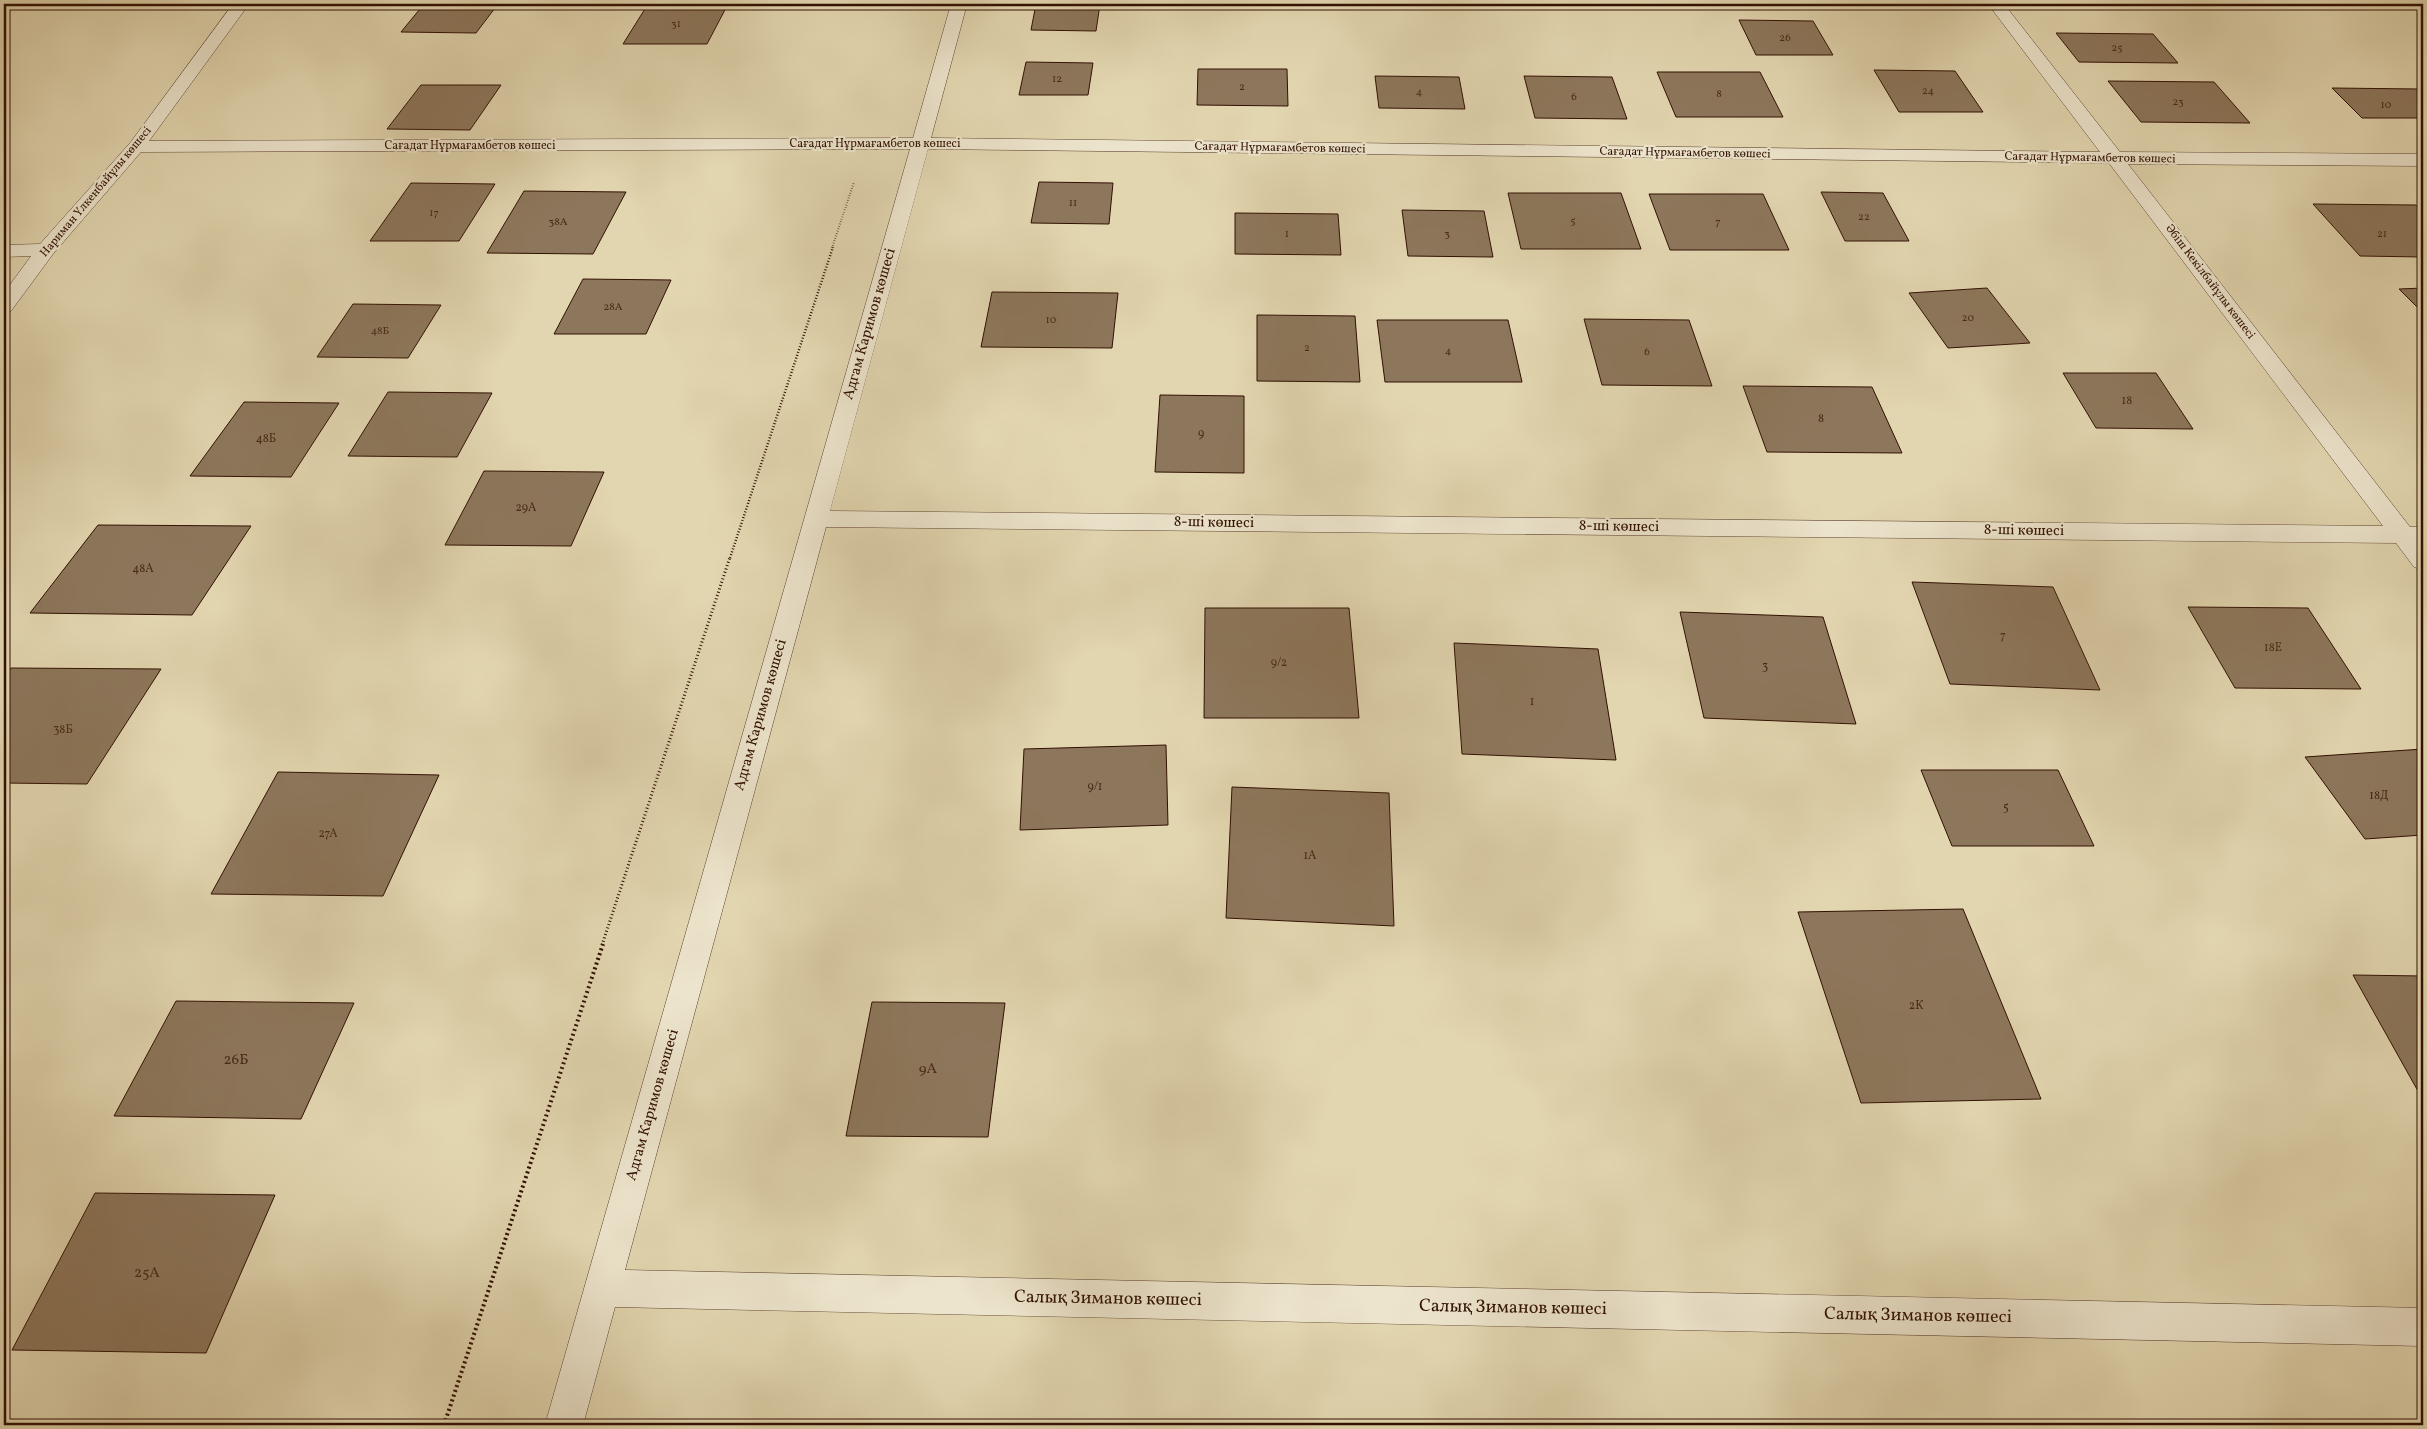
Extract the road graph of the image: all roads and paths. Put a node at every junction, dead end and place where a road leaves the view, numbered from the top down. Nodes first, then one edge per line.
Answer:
1 (241, 4) edge
2 (959, 4) edge
3 (1996, 4) edge
4 (867, 143) junction
5 (920, 143) junction
6 (136, 147) junction
7 (2115, 158) junction
8 (2423, 160) edge
9 (46, 250) junction
10 (4, 251) edge
11 (4, 307) edge
12 (816, 519) junction
13 (2413, 535) edge
14 (2423, 561) edge
15 (602, 1288) junction
16 (2423, 1327) edge
17 (444, 1425) edge
18 (564, 1425) edge

1 - 6 street, Нариман Үлкенбайұлы көшесі
2 - 5 street, Адгам Каримов көшесі
3 - 7 street, Әбіш Кекілбайұлы көшесі
4 - 5 street, Сағадат Нұрмағамбетов көшесі
4 - 6 street, Сағадат Нұрмағамбетов көшесі
4 - 17 path
5 - 7 street, Сағадат Нұрмағамбетов көшесі
5 - 12 street, Адгам Каримов көшесі
6 - 9 street, Нариман Үлкенбайұлы көшесі
7 - 8 street, Сағадат Нұрмағамбетов көшесі
7 - 13 street, Әбіш Кекілбайұлы көшесі
9 - 10 street
9 - 11 street, Нариман Үлкенбайұлы көшесі
12 - 13 street, 8-шi көшесi
12 - 15 street, Адгам Каримов көшесі
13 - 14 street, Әбіш Кекілбайұлы көшесі
15 - 16 street, Салық Зиманов көшесі
15 - 18 street, Адгам Каримов көшесі

